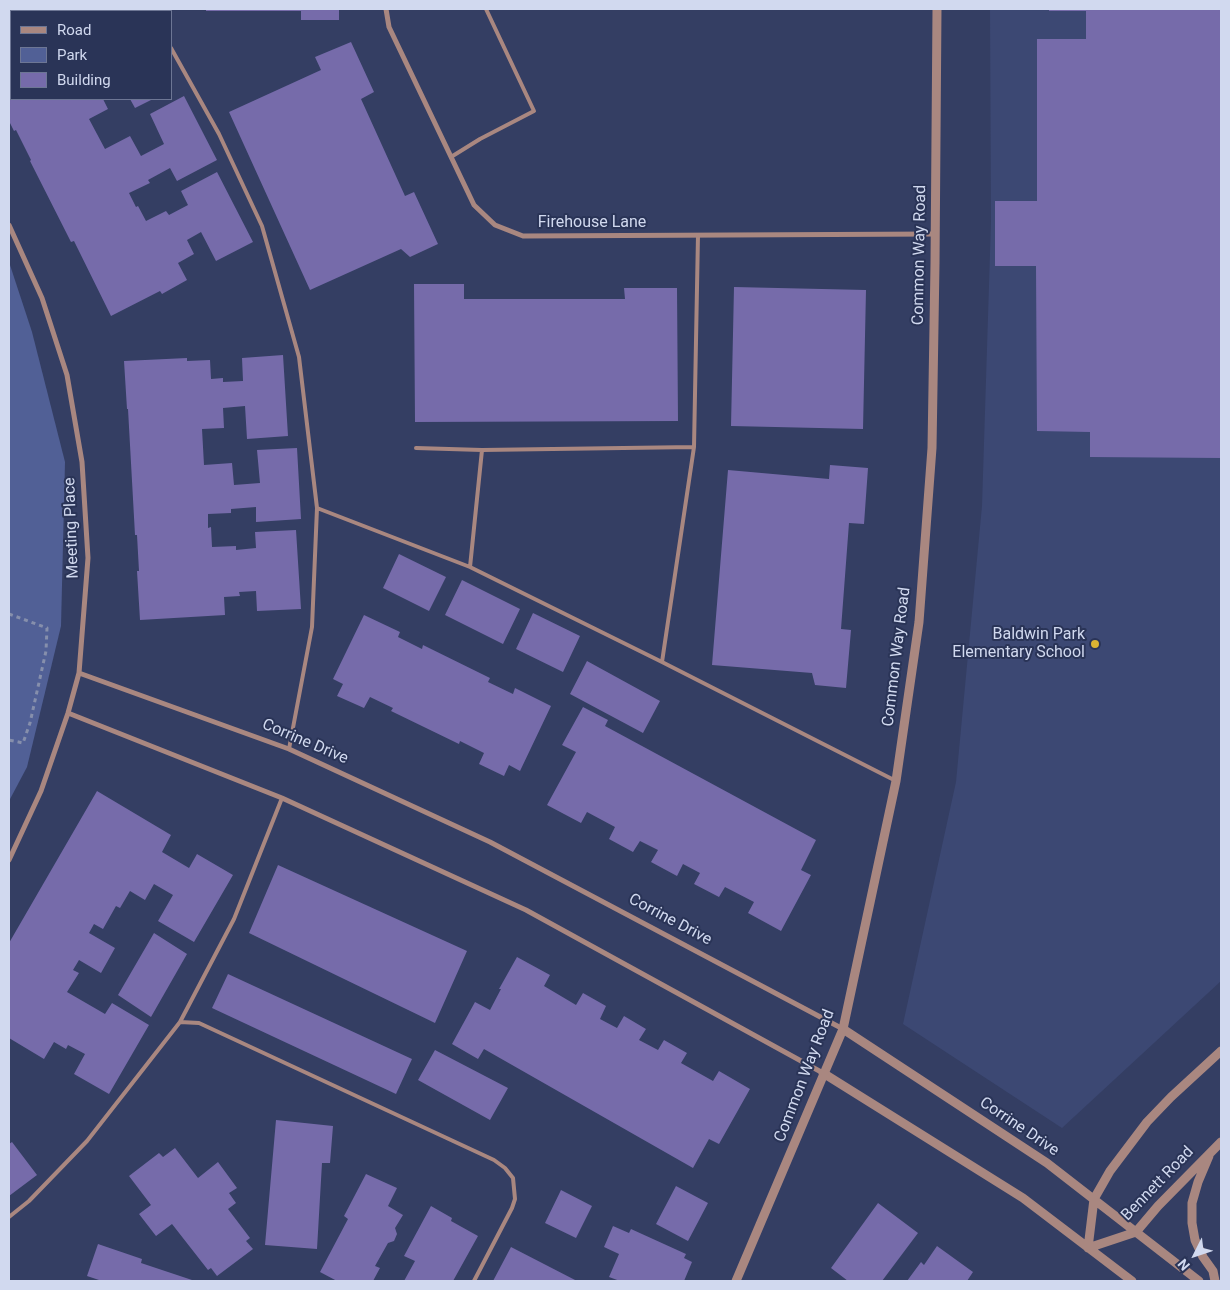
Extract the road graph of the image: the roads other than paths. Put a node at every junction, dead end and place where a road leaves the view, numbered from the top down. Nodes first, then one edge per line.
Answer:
1 (386, 9) edge
2 (486, 9) edge
3 (937, 9) edge
4 (172, 50) edge
5 (451, 157) junction
6 (9, 225) edge
7 (936, 234) junction
8 (698, 235) junction
9 (694, 447) junction
10 (416, 448) dead end
11 (482, 450) junction
12 (317, 508) junction
13 (470, 567) junction
14 (662, 662) junction
15 (79, 673) junction
16 (68, 713) junction
17 (289, 749) junction
18 (896, 781) junction
19 (282, 798) junction
20 (9, 860) edge
21 (180, 1022) junction
22 (843, 1029) junction
23 (1221, 1051) edge
24 (823, 1073) junction
25 (1221, 1142) edge
26 (1211, 1151) junction
27 (1094, 1199) junction
28 (9, 1217) edge
29 (1136, 1232) junction
30 (1088, 1248) junction
31 (474, 1281) edge
32 (736, 1281) edge
33 (1132, 1281) edge
34 (1199, 1281) edge
35 (1215, 1281) edge

1 - 5 street, Firehouse Lane
2 - 5 lane
3 - 7 street, Common Way Road
4 - 12 lane
5 - 8 street, Firehouse Lane
6 - 15 street, Meeting Place
7 - 8 street, Firehouse Lane
7 - 18 street, Common Way Road
8 - 9 lane
9 - 11 lane
9 - 14 lane
10 - 11 lane
11 - 13 lane
12 - 13 lane
12 - 17 lane
13 - 14 lane
14 - 18 lane
15 - 16 street, Meeting Place
15 - 17 street, Corrine Drive
16 - 19 street
16 - 20 street, Meeting Place
17 - 22 street, Corrine Drive
18 - 22 street, Common Way Road
19 - 21 lane
19 - 24 street
21 - 28 lane
21 - 31 lane
22 - 24 street, Common Way Road
22 - 27 street, Corrine Drive
23 - 27 street
24 - 30 street
24 - 32 street, Common Way Road
25 - 26 street, Bennett Road
26 - 29 street, Bennett Road
26 - 35 street
27 - 29 street, Corrine Drive
27 - 30 street
29 - 30 street, Bennett Road
29 - 34 street, Corrine Drive
30 - 33 street

